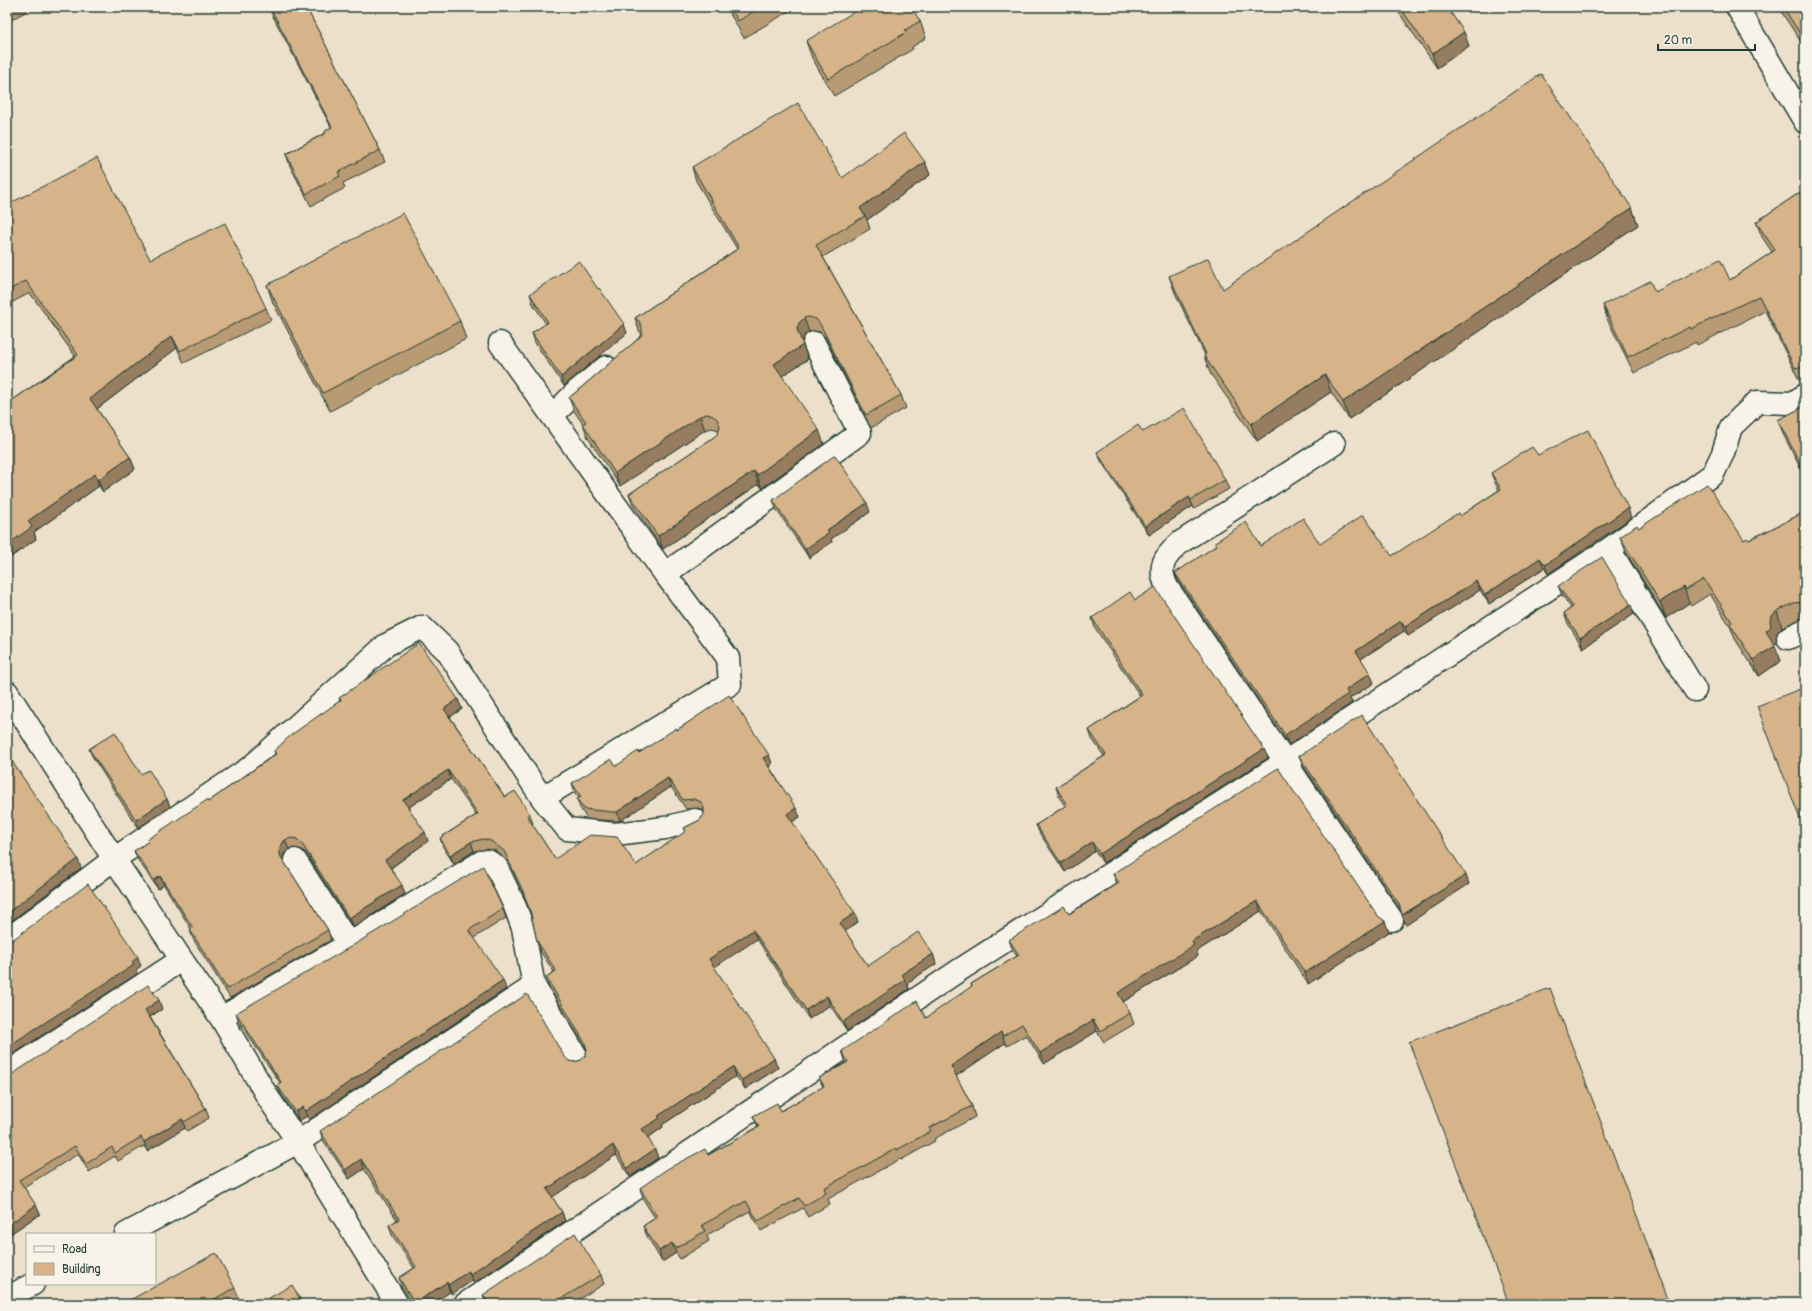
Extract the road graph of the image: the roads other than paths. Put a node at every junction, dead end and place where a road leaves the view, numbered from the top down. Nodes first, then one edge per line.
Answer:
1 (1737, 7) edge
2 (1805, 122) edge
3 (500, 343) dead end
4 (814, 343) dead end
5 (624, 353) edge
6 (1805, 395) edge
7 (552, 416) junction
8 (1334, 444) dead end
9 (635, 492) edge
10 (616, 504) junction
11 (1610, 549) junction
12 (665, 574) junction
13 (1695, 690) dead end
14 (7, 692) edge
15 (14, 718) edge
16 (1285, 762) junction
17 (542, 798) junction
18 (695, 820) dead end
19 (114, 859) junction
20 (295, 860) dead end
21 (1392, 920) dead end
22 (7, 940) edge
23 (349, 944) junction
24 (181, 960) junction
25 (534, 986) junction
26 (221, 1018) junction
27 (578, 1059) edge
28 (7, 1073) edge
29 (298, 1142) junction
30 (128, 1233) edge
31 (31, 1285) edge
32 (7, 1298) edge
33 (397, 1304) edge
34 (465, 1304) edge

1 - 2 street
3 - 7 street
4 - 12 street
5 - 7 street
6 - 11 street
7 - 10 street
8 - 16 street
9 - 10 street
10 - 12 street
11 - 13 street
11 - 16 street
12 - 17 street
14 - 15 street
15 - 19 street
16 - 21 street
16 - 34 street
17 - 18 street
17 - 19 street
19 - 22 street
19 - 24 street
20 - 23 street
23 - 25 street
23 - 26 street
24 - 26 street
24 - 28 street
25 - 27 street
25 - 29 street
26 - 29 street
29 - 30 street
29 - 33 street
31 - 32 street

